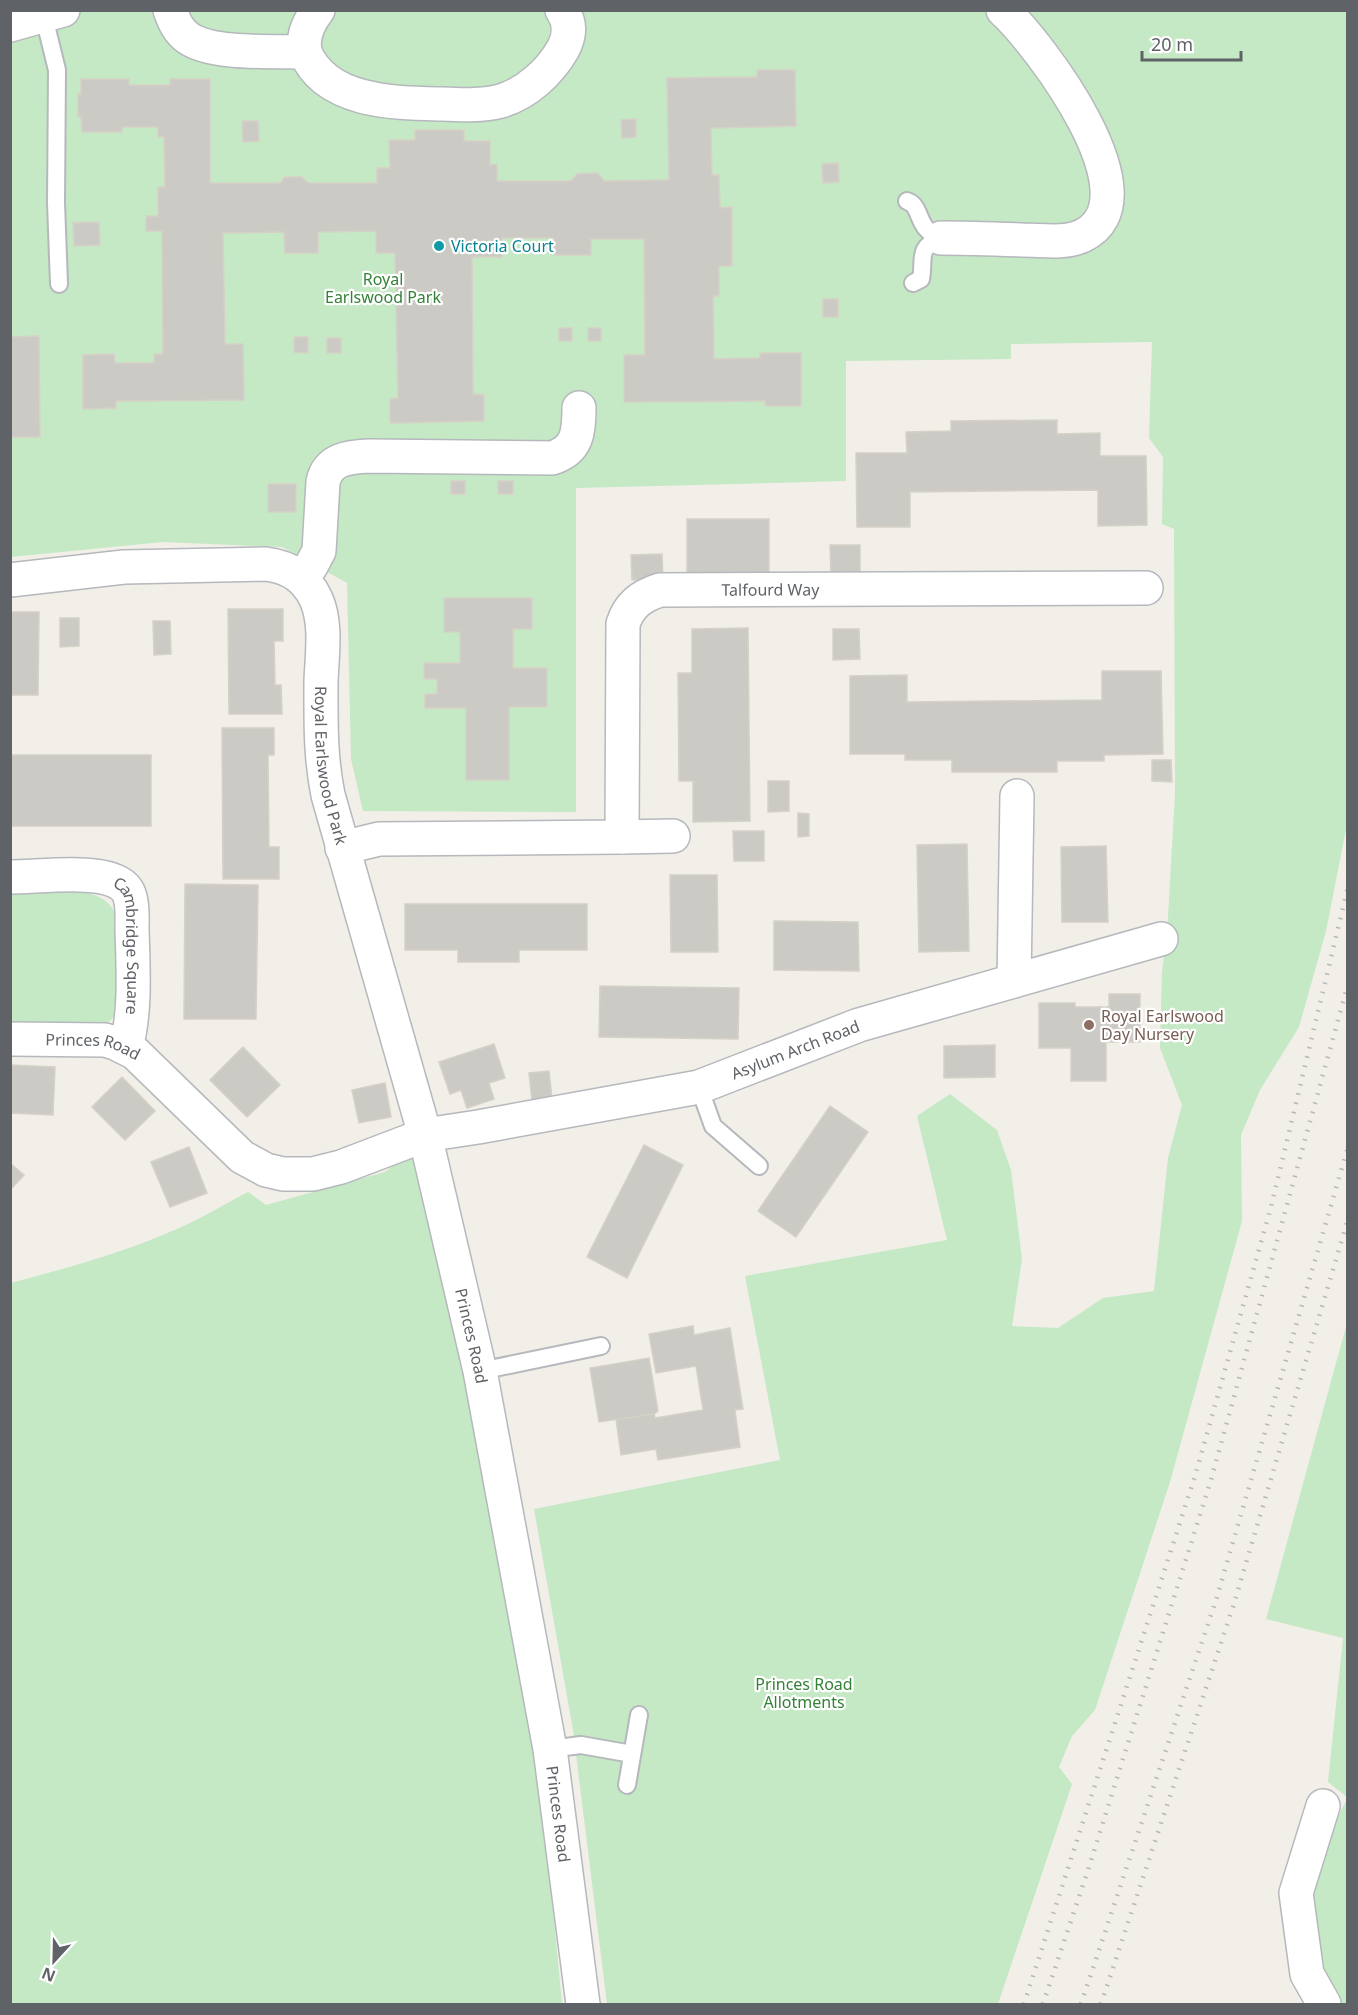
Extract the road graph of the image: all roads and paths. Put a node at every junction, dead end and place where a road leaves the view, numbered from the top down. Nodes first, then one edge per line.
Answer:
1 (170, 10) edge
2 (318, 10) edge
3 (1003, 10) edge
4 (54, 14) edge
5 (575, 15) edge
6 (10, 25) edge
7 (305, 52) junction
8 (907, 201) dead end
9 (941, 238) junction
10 (913, 283) dead end
11 (59, 284) dead end
12 (579, 408) dead end
13 (300, 577) junction
14 (10, 580) edge
15 (1146, 588) dead end
16 (1017, 796) dead end
17 (674, 836) dead end
18 (622, 837) junction
19 (342, 848) junction
20 (10, 878) edge
21 (1161, 939) dead end
22 (1014, 981) junction
23 (10, 1039) edge
24 (126, 1047) junction
25 (699, 1087) junction
26 (425, 1134) junction
27 (759, 1166) dead end
28 (601, 1346) dead end
29 (480, 1371) junction
30 (639, 1714) dead end
31 (550, 1749) junction
32 (632, 1754) junction
33 (627, 1785) dead end
34 (1323, 1806) dead end
35 (584, 2004) edge
36 (1324, 2004) edge

1 - 7 street
2 - 7 street
3 - 9 street
4 - 6 street
4 - 11 lane
5 - 7 street
8 - 9 lane
9 - 10 lane
12 - 13 street
13 - 14 street
13 - 19 street, Royal Earlswood Park
15 - 18 street, Talfourd Way
16 - 22 street
17 - 18 street
18 - 19 street
19 - 26 street, Royal Earlswood Park
20 - 24 street, Cambridge Square
21 - 22 street, Asylum Arch Road
22 - 25 street, Asylum Arch Road
23 - 24 street, Princes Road
24 - 26 street, Princes Road
25 - 26 street, Asylum Arch Road
25 - 27 lane
26 - 29 street, Princes Road
28 - 29 lane
29 - 31 street, Princes Road
30 - 32 lane
31 - 32 lane
31 - 35 street, Princes Road
32 - 33 lane
34 - 36 street

